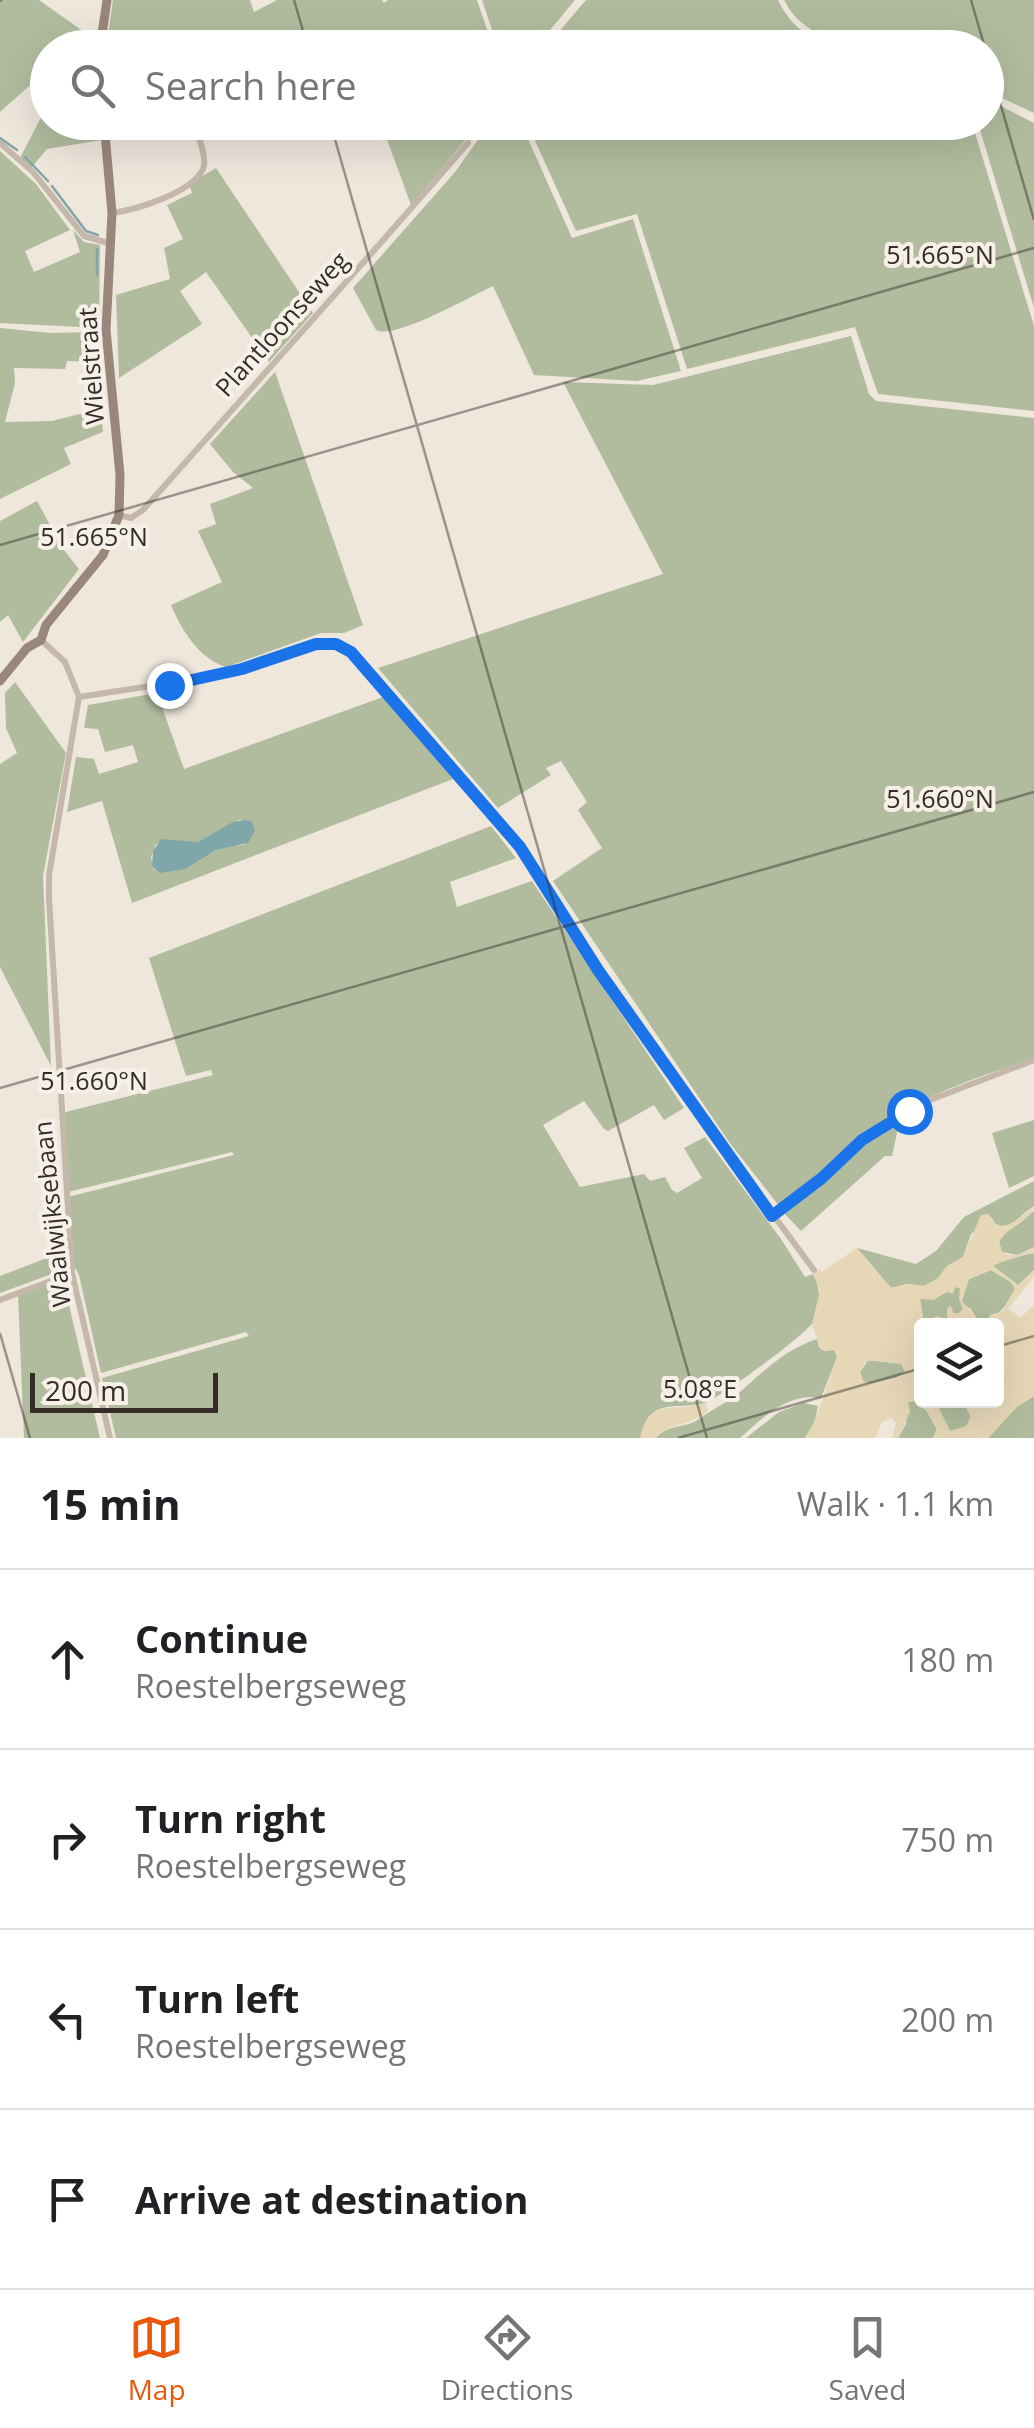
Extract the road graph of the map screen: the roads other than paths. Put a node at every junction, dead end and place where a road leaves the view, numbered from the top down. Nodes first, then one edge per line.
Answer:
1 (108, 0) edge
2 (103, 30) edge
3 (106, 140) edge
4 (198, 140) edge
5 (0, 143) edge
6 (468, 143) dead end
7 (112, 213) junction
8 (108, 243) junction
9 (119, 515) junction
10 (41, 640) junction
11 (0, 681) edge
12 (79, 697) junction
13 (1034, 1060) edge
14 (772, 1216) junction
15 (814, 1270) dead end
16 (72, 1273) junction
17 (0, 1300) edge
18 (110, 1438) edge

1 - 2 street
3 - 7 street, Wielstraat
4 - 7 street
5 - 8 street
6 - 9 street, Plantloonseweg
7 - 8 street, Wielstraat
8 - 9 street, Wielstraat
9 - 10 street
10 - 11 street
10 - 12 street
12 - 14 street
12 - 16 street, Waalwijksebaan
13 - 14 street
14 - 15 street
16 - 17 street
16 - 18 street, Waalwijksebaan

